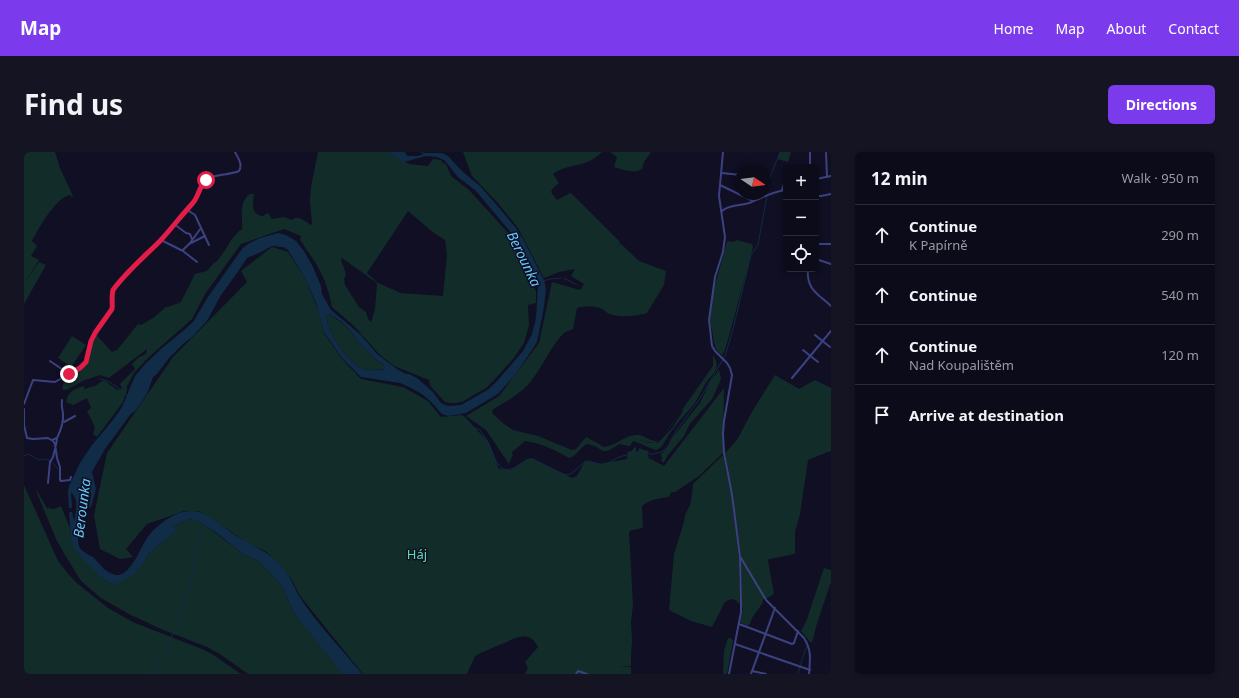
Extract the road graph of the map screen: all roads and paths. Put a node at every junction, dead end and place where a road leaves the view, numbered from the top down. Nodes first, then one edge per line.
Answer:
1 (235, 152) edge
2 (723, 152) edge
3 (810, 152) edge
4 (826, 152) edge
5 (810, 164) edge
6 (722, 173) junction
7 (735, 174) edge
8 (831, 176) edge
9 (827, 177) junction
10 (819, 178) edge
11 (720, 185) junction
12 (783, 187) edge
13 (782, 190) joint
14 (831, 194) edge
15 (819, 196) edge
16 (753, 201) junction
17 (186, 209) junction
18 (722, 211) junction
19 (174, 224) junction
20 (201, 228) junction
21 (205, 236) junction
22 (192, 239) junction
23 (161, 240) junction
24 (189, 244) junction
25 (819, 244) edge
26 (831, 244) edge
27 (209, 245) dead end
28 (183, 251) junction
29 (819, 260) edge
30 (197, 262) dead end
31 (831, 264) edge
32 (808, 272) edge
33 (831, 306) edge
34 (831, 331) edge
35 (815, 335) dead end
36 (823, 341) junction
37 (830, 347) dead end
38 (803, 350) dead end
39 (810, 356) junction
40 (50, 361) dead end
41 (818, 362) dead end
42 (69, 374) junction
43 (792, 378) dead end
44 (62, 400) dead end
45 (24, 404) edge
46 (24, 409) edge
47 (75, 416) dead end
48 (63, 422) junction
49 (57, 438) junction
50 (25, 439) edge
51 (52, 440) junction
52 (56, 447) junction
53 (71, 477) dead end
54 (48, 483) dead end
55 (740, 558) junction
56 (775, 608) junction
57 (738, 624) junction
58 (798, 631) junction
59 (765, 634) junction
60 (735, 644) junction
61 (758, 652) junction
62 (810, 670) junction
63 (751, 673) edge
64 (576, 674) edge
65 (588, 674) edge
66 (729, 674) edge
67 (766, 674) edge
68 (810, 674) edge

1 - 17 street
2 - 6 street
3 - 5 street
4 - 9 street
6 - 7 street
6 - 11 street
8 - 9 street
9 - 10 street
11 - 16 street
11 - 18 street
12 - 13 street
13 - 16 street
14 - 15 street
16 - 18 street
17 - 19 street
17 - 20 street
18 - 55 street
19 - 22 street
19 - 23 street
20 - 21 street
20 - 22 street
21 - 24 street
21 - 27 street
22 - 24 street
23 - 28 street
23 - 42 street
24 - 28 street
25 - 26 street
28 - 30 street
29 - 31 street
32 - 33 street
34 - 36 street
35 - 36 street
36 - 37 street
36 - 39 street
38 - 39 street
39 - 41 street
39 - 43 street
40 - 42 street
42 - 45 street
44 - 48 street
46 - 50 street
47 - 48 street
48 - 49 street
49 - 51 street
49 - 52 street
50 - 51 street
51 - 52 street
52 - 53 street
52 - 54 street
55 - 56 street
55 - 57 street
56 - 58 street
56 - 59 street
57 - 59 street
57 - 60 street
58 - 59 street
58 - 62 street
59 - 61 street
60 - 61 street
60 - 66 street
61 - 62 street
61 - 63 street
62 - 68 street
63 - 67 street
64 - 65 street

